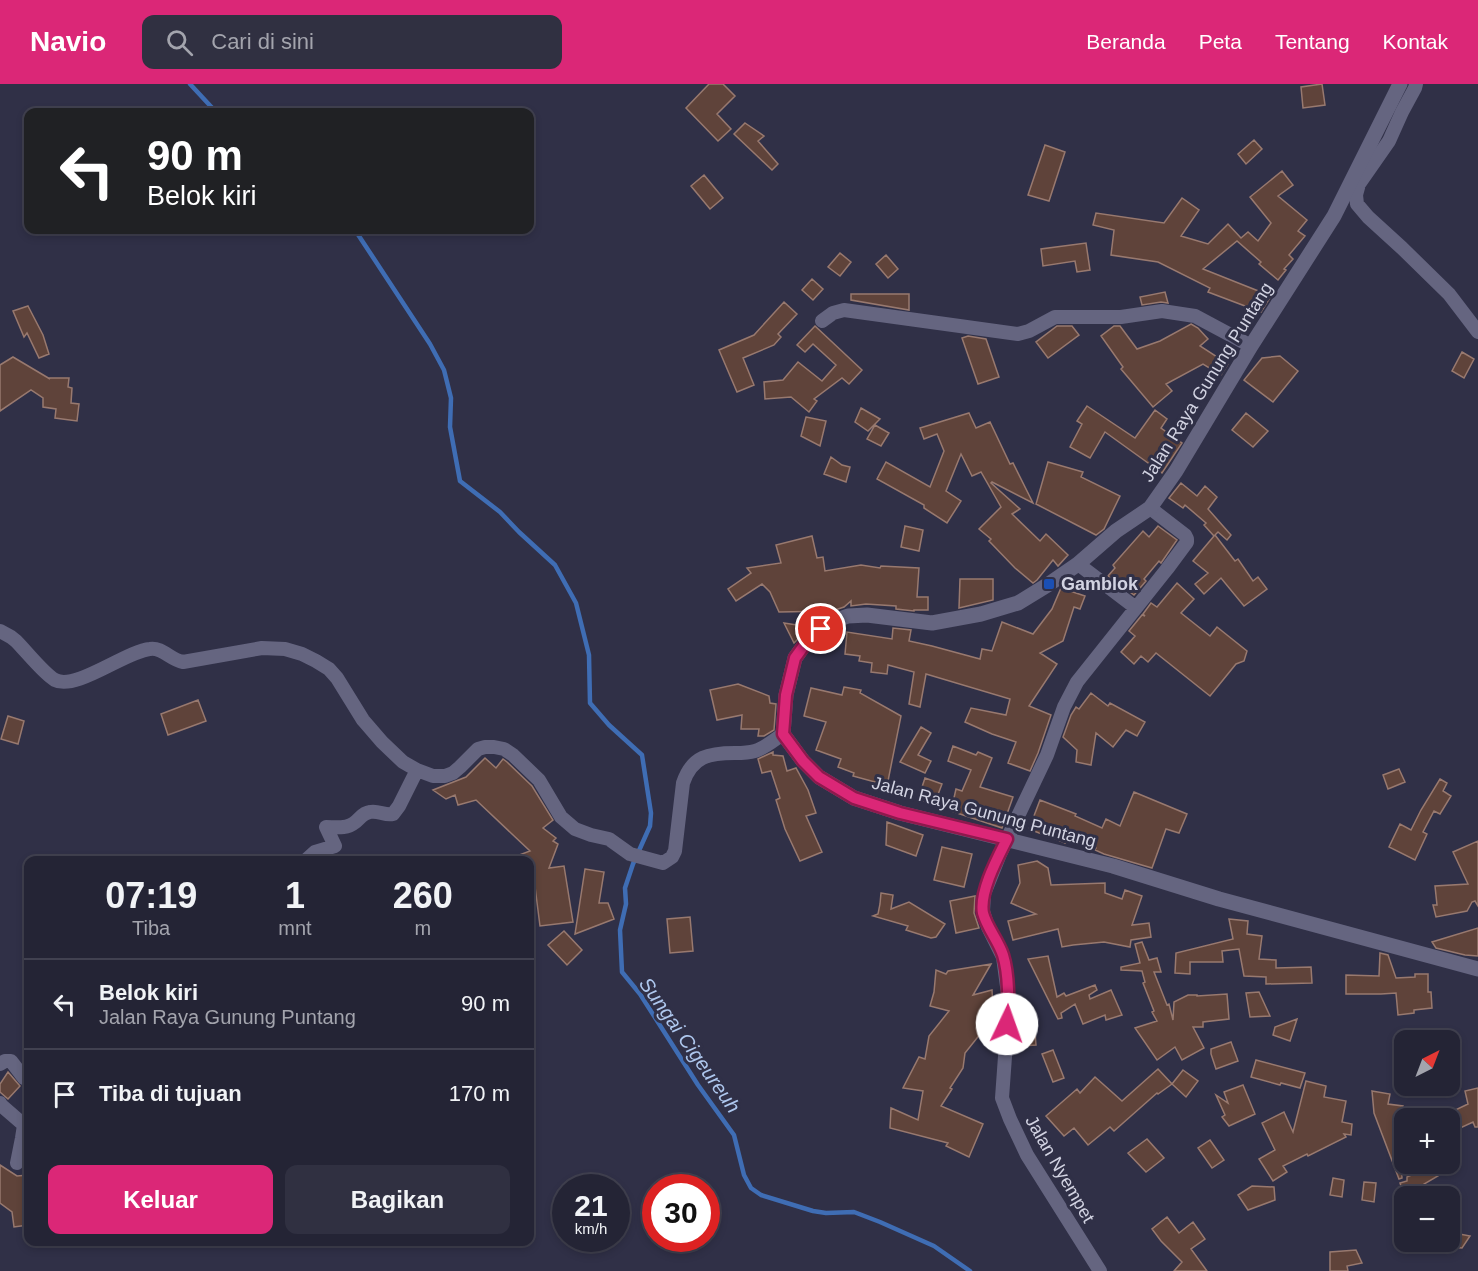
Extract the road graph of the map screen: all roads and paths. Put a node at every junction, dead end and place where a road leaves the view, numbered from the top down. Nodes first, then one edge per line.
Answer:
1 (1400, 84) edge
2 (1416, 84) edge
3 (822, 321) dead end
4 (1478, 332) edge
5 (1251, 346) junction
6 (1150, 508) junction
7 (1078, 564) junction
8 (1136, 608) junction
9 (0, 632) edge
10 (783, 734) junction
11 (417, 770) junction
12 (1007, 839) junction
13 (311, 856) edge
14 (1478, 969) edge
15 (0, 1064) edge
16 (24, 1078) edge
17 (0, 1103) edge
18 (17, 1163) dead end
19 (1100, 1271) edge

1 - 5 street, Jalan Raya Gunung Puntang
2 - 4 street
3 - 5 street
5 - 6 street, Jalan Raya Gunung Puntang
6 - 7 street, Jalan Raya Gunung Puntang
6 - 8 street, Jalan Nyempet
7 - 8 street
7 - 10 street, Jalan Raya Gunung Puntang
8 - 12 street, Jalan Nyempet
9 - 11 street
10 - 11 street
10 - 12 street, Jalan Raya Gunung Puntang
11 - 13 street
12 - 14 street, Jalan Raya Gunung Puntang
12 - 19 street, Jalan Nyempet
15 - 16 street
17 - 18 street

